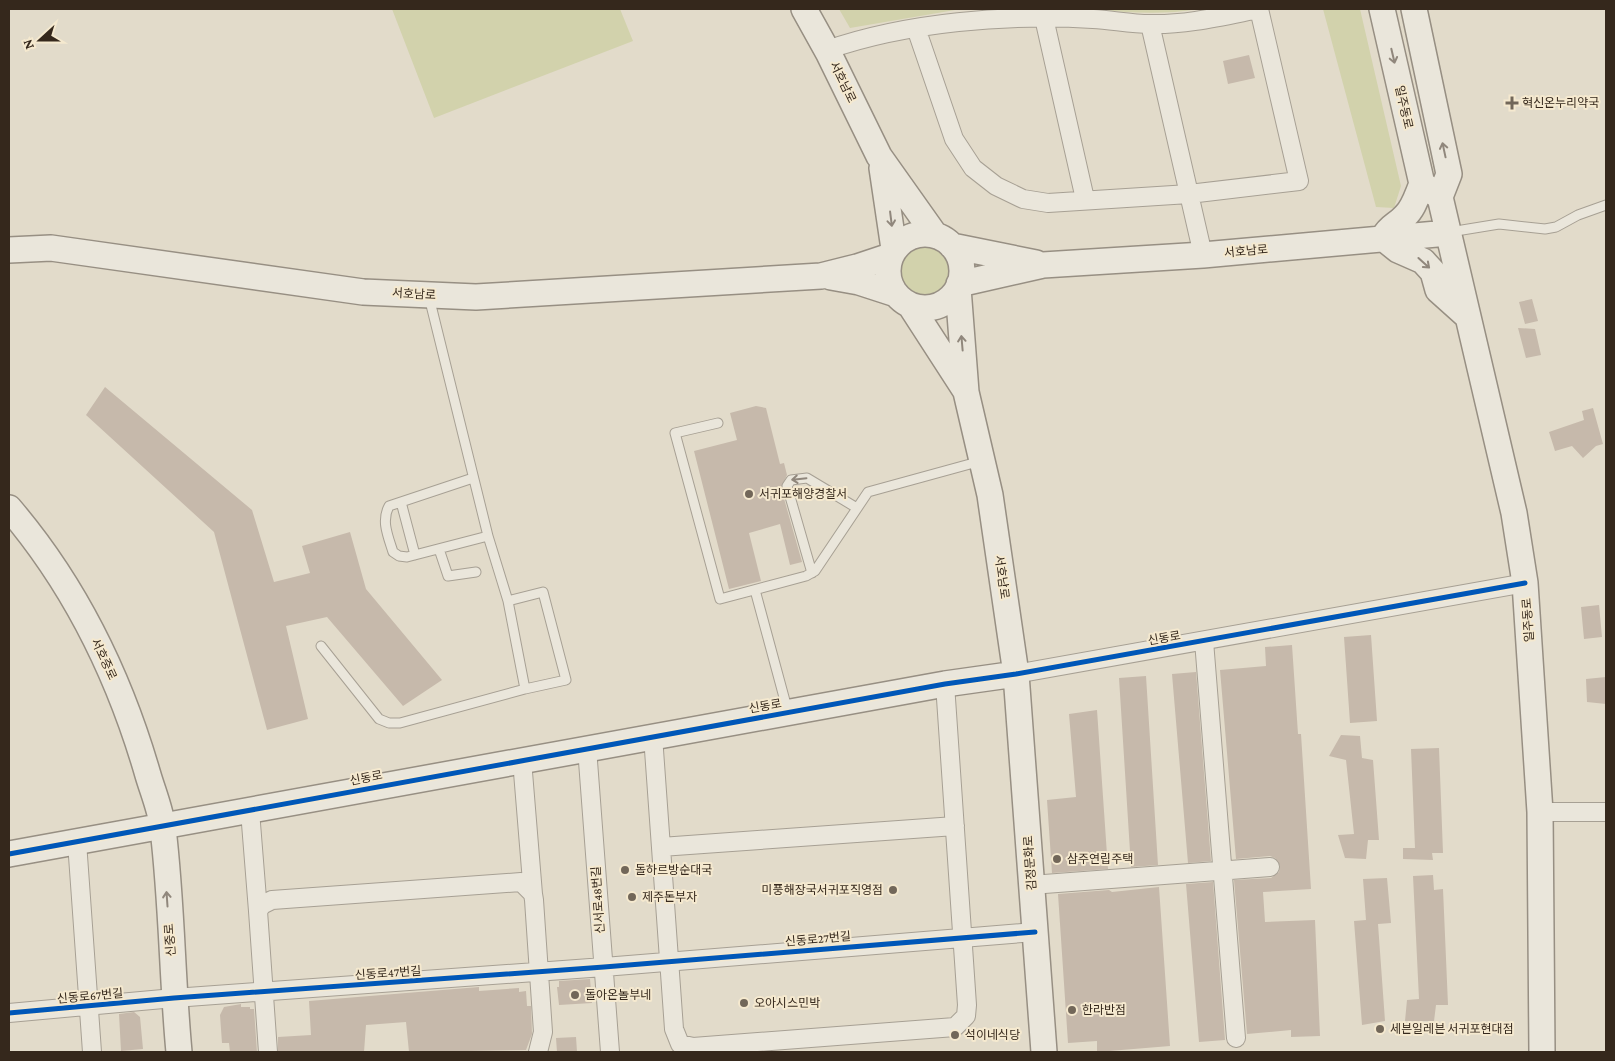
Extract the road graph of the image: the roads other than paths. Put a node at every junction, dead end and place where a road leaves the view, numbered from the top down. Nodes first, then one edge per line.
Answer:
1 (804, 9) edge
2 (1259, 9) edge
3 (1382, 9) edge
4 (1414, 9) edge
5 (1044, 18) junction
6 (1150, 24) junction
7 (916, 28) junction
8 (827, 50) junction
9 (879, 156) junction
10 (1431, 191) junction
11 (1189, 194) junction
12 (1085, 199) junction
13 (1606, 205) edge
14 (1448, 233) junction
15 (1383, 238) junction
16 (944, 240) junction
17 (9, 250) edge
18 (892, 252) junction
19 (1203, 255) junction
20 (1043, 265) junction
21 (821, 276) junction
22 (958, 286) junction
23 (428, 295) junction
24 (903, 300) junction
25 (1467, 316) junction
26 (966, 392) junction
27 (718, 423) dead end
28 (983, 460) junction
29 (473, 478) junction
30 (401, 502) junction
31 (9, 508) edge
32 (857, 508) junction
33 (488, 536) junction
34 (439, 549) junction
35 (415, 555) junction
36 (476, 572) dead end
37 (812, 573) junction
38 (1525, 584) junction
39 (755, 590) junction
40 (508, 601) junction
41 (1204, 641) junction
42 (321, 646) dead end
43 (1016, 674) junction
44 (945, 684) junction
45 (525, 689) junction
46 (788, 712) junction
47 (653, 736) junction
48 (586, 748) junction
49 (522, 760) junction
50 (250, 811) junction
51 (1540, 812) junction
52 (1606, 812) edge
53 (956, 826) junction
54 (163, 828) junction
55 (77, 842) junction
56 (661, 847) junction
57 (9, 854) edge
58 (1270, 867) dead end
59 (1222, 870) junction
60 (1031, 885) junction
61 (533, 894) junction
62 (258, 911) junction
63 (1035, 932) junction
64 (964, 937) junction
65 (671, 961) junction
66 (604, 967) junction
67 (539, 972) junction
68 (263, 992) junction
69 (174, 998) junction
70 (89, 1006) junction
71 (9, 1013) edge
72 (1236, 1038) dead end
73 (92, 1052) edge
74 (179, 1052) edge
75 (268, 1052) edge
76 (538, 1052) edge
77 (610, 1052) edge
78 (1044, 1052) edge
79 (1542, 1052) edge

1 - 8 street, 서호남로
2 - 6 street
2 - 11 street
3 -> 10 street, 일주동로
10 -> 4 street
5 - 6 street
5 - 7 street
5 - 12 street
6 - 11 street
7 - 8 street
7 - 12 street
8 - 9 street, 서호남로
9 - 16 street
9 -> 18 street
10 - 14 street, 일주동로
10 - 15 street
11 - 12 street
11 - 19 street
13 - 14 lane
14 - 15 street, 서호남로
14 - 25 street, 일주동로
15 - 19 street, 서호남로
15 -> 25 street
16 - 18 street
16 - 20 street
16 - 22 street
17 - 23 street, 서호남로
18 - 21 street
18 - 24 street
19 - 20 street, 서호남로
20 - 22 street
21 - 23 street, 서호남로
21 - 24 street
22 - 24 street
26 -> 22 street
23 - 29 lane
24 - 26 street
25 - 38 street, 일주동로
26 - 28 street, 서호남로
27 - 39 lane
28 - 32 lane
28 - 43 street, 서호남로
29 - 30 lane
29 - 33 lane
30 - 35 lane
30 - 35 lane
31 - 54 street, 서호중로
32 - 37 lane
32 -> 37 lane
33 - 34 lane
33 - 40 lane
34 - 35 lane
34 - 36 lane
37 - 39 lane
38 - 41 street, 신동로
38 - 51 street, 일주동로
39 - 46 lane
40 - 45 lane
40 - 45 lane
41 - 43 street, 신동로
41 - 59 street
42 - 45 lane
43 - 44 street, 신동로
43 - 60 street, 김정문화로
44 - 46 street, 신동로
44 - 53 street
46 - 47 street, 신동로
47 - 48 street, 신동로
47 - 56 street
48 - 49 street, 신동로
48 - 66 street, 신서로48번길
49 - 50 street, 신동로
49 - 61 street
50 - 54 street, 신동로
50 - 62 street
51 - 52 street
51 - 79 street, 일주동로
53 - 56 street
53 - 64 street
54 - 55 street, 신동로
69 -> 54 street, 신중로
55 - 57 street, 신동로
55 - 70 street, 신동로67번길
56 - 65 street
58 - 59 street
59 - 60 street
59 - 72 street
60 - 63 street, 김정문화로
61 - 62 street
61 - 67 street
62 - 68 street
63 - 64 street, 신동로27번길
63 - 78 street, 김정문화로
64 - 65 street, 신동로27번길
64 - 65 street
65 - 66 street, 신동로27번길
66 - 67 street, 신동로47번길
66 - 77 street, 신서로48번길
67 - 68 street, 신동로47번길
67 - 76 street
68 - 69 street, 신동로47번길
68 - 75 street
69 - 70 street, 신동로67번길
69 - 74 street, 신중로
70 - 71 street, 신동로67번길
70 - 73 street, 신동로67번길

